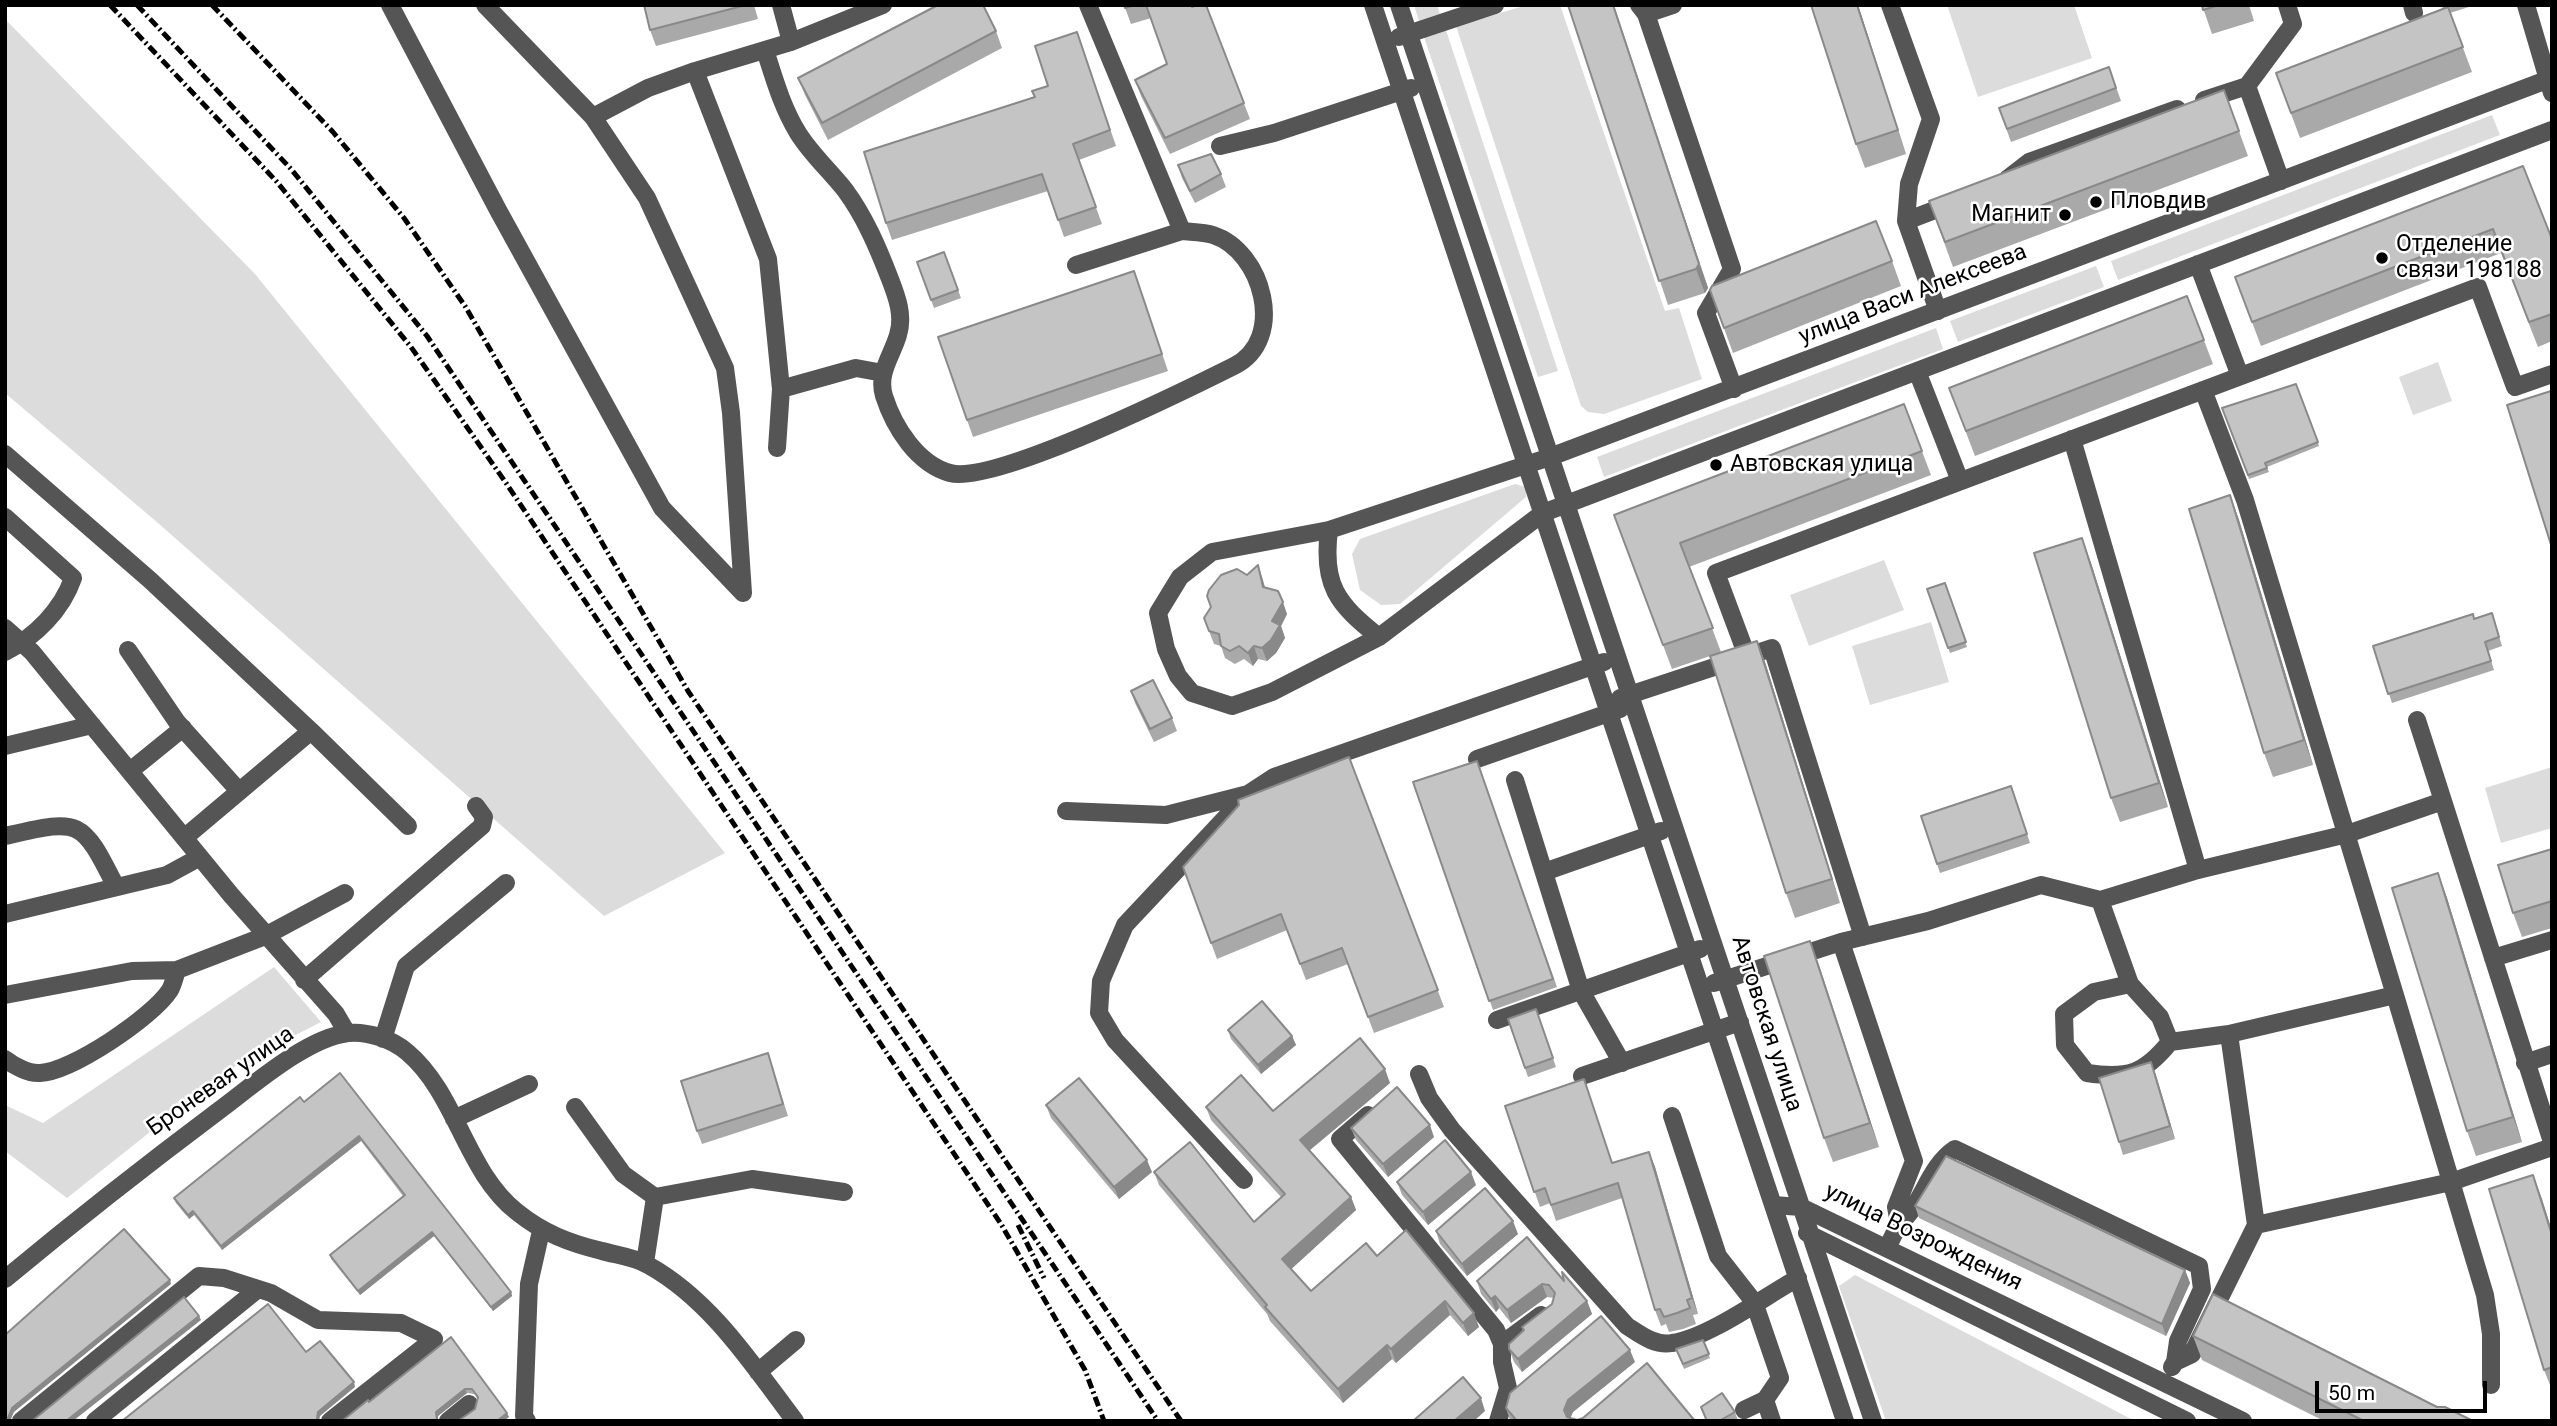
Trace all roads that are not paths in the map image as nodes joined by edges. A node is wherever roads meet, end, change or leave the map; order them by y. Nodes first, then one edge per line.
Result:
1 (390, 5) edge
2 (485, 5) edge
3 (781, 5) edge
4 (883, 5) edge
5 (1088, 5) edge
6 (1373, 5) edge
7 (1399, 5) edge
8 (1495, 5) edge
9 (1674, 5) edge
10 (1890, 5) edge
11 (2287, 5) edge
12 (2526, 5) edge
13 (1643, 10) edge
14 (1408, 34) junction
15 (790, 42) junction
16 (1385, 42) junction
17 (765, 50) junction
18 (695, 71) junction
19 (1426, 84) junction
20 (2550, 84) edge
21 (2247, 86) junction
22 (1402, 91) junction
23 (593, 117) junction
24 (2552, 130) edge
25 (1220, 145) dead end
26 (2281, 181) junction
27 (1989, 189) edge
28 (1965, 198) edge
29 (1906, 221) junction
30 (1182, 231) junction
31 (2198, 264) junction
32 (1076, 265) dead end
33 (1938, 311) junction
34 (1917, 371) junction
35 (883, 373) junction
36 (2552, 374) edge
37 (2240, 376) junction
38 (781, 389) junction
39 (1734, 389) junction
40 (2203, 390) junction
41 (2072, 439) junction
42 (777, 448) dead end
43 (5, 454) edge
44 (1550, 457) junction
45 (1527, 465) junction
46 (1960, 481) junction
47 (1566, 505) junction
48 (1543, 513) junction
49 (5, 517) edge
50 (1329, 530) junction
51 (5, 628) edge
52 (1379, 637) junction
53 (22, 643) junction
54 (128, 650) dead end
55 (5, 652) edge
56 (1746, 656) junction
57 (1618, 658) junction
58 (1594, 666) junction
59 (1632, 700) junction
60 (1608, 708) junction
61 (2417, 720) dead end
62 (92, 725) junction
63 (183, 728) junction
64 (311, 731) junction
65 (5, 747) edge
66 (1477, 759) edge
67 (130, 771) junction
68 (1514, 780) dead end
69 (239, 791) junction
70 (1248, 794) junction
71 (2443, 801) junction
72 (476, 806) dead end
73 (1066, 811) dead end
74 (408, 826) dead end
75 (1674, 827) junction
76 (2347, 834) junction
77 (1650, 835) junction
78 (5, 836) edge
79 (184, 838) junction
80 (200, 857) junction
81 (2197, 870) junction
82 (1544, 872) junction
83 (506, 883) dead end
84 (116, 887) junction
85 (345, 893) dead end
86 (2100, 900) junction
87 (5, 914) edge
88 (265, 936) junction
89 (1863, 937) junction
90 (2552, 940) edge
91 (1841, 942) junction
92 (1714, 945) junction
93 (1689, 953) junction
94 (2493, 958) junction
95 (177, 970) junction
96 (304, 980) junction
97 (1726, 980) junction
98 (2130, 984) junction
99 (1701, 987) junction
100 (1581, 991) junction
101 (5, 995) edge
102 (2395, 995) junction
103 (1497, 1020) dead end
104 (1740, 1023) junction
105 (1715, 1031) junction
106 (347, 1034) junction
107 (2229, 1034) junction
108 (383, 1039) junction
109 (2170, 1042) junction
110 (2552, 1055) edge
111 (5, 1059) edge
112 (1622, 1063) junction
113 (2525, 1063) junction
114 (1419, 1074) dead end
115 (1582, 1076) edge
116 (529, 1084) dead end
117 (1381, 1103) edge
118 (576, 1107) dead end
119 (1672, 1116) dead end
120 (454, 1119) junction
121 (2552, 1142) edge
122 (2552, 1147) edge
123 (1244, 1180) dead end
124 (2451, 1182) junction
125 (844, 1192) dead end
126 (655, 1197) junction
127 (1773, 1205) junction
128 (1801, 1207) junction
129 (1899, 1224) junction
130 (2256, 1225) junction
131 (541, 1231) junction
132 (1811, 1237) junction
133 (1887, 1248) junction
134 (645, 1263) junction
135 (1798, 1278) junction
136 (5, 1279) edge
137 (258, 1289) junction
138 (1754, 1302) junction
139 (1549, 1308) edge
140 (796, 1340) dead end
141 (1502, 1344) junction
142 (2175, 1362) junction
143 (758, 1372) junction
144 (1528, 1382) edge
145 (2165, 1382) junction
146 (2491, 1385) dead end
147 (1508, 1388) junction
148 (1765, 1400) junction
149 (469, 1404) dead end
150 (2154, 1405) junction
151 (1744, 1410) dead end
152 (21, 1421) edge
153 (95, 1421) edge
154 (330, 1421) edge
155 (448, 1421) edge
156 (527, 1421) edge
157 (796, 1421) edge
158 (1498, 1421) edge
159 (1772, 1421) edge
160 (1845, 1421) edge
161 (1873, 1421) edge
162 (2187, 1421) edge
163 (2243, 1421) edge

1 - 23 street
2 - 23 street
3 - 15 street
4 - 15 street
5 - 30 street
6 - 16 street
7 - 14 street, Автовская улица
8 - 14 street
9 - 13 street
10 - 29 street
11 - 21 street
12 - 20 street
13 - 39 street
14 - 16 street
14 - 19 street, Автовская улица
15 - 17 street
16 - 22 street
17 - 18 street
17 - 35 street
18 - 23 street
18 - 38 street
19 - 22 street
19 - 44 street, Автовская улица
20 - 26 street, улица Васи Алексеева
21 - 26 street
21 - 27 street
22 - 25 street
22 - 45 street
24 - 31 street
26 - 33 street, улица Васи Алексеева
28 - 29 street
29 - 33 street
30 - 32 street
30 - 35 street
31 - 34 street
31 - 37 street
33 - 39 street, улица Васи Алексеева
34 - 46 street
34 - 47 street
35 - 38 street
36 - 37 street
37 - 40 street
38 - 42 street
39 - 44 street, улица Васи Алексеева
40 - 41 street
40 - 76 street
41 - 46 street
41 - 81 street
43 - 64 street
44 - 45 street, улица Васи Алексеева
44 - 47 street, Автовская улица
45 - 48 street
45 - 50 street, улица Васи Алексеева
46 - 56 street
47 - 48 street
47 - 57 street, Автовская улица
48 - 52 street, улица Васи Алексеева
48 - 58 street
49 - 53 street
50 - 52 street
50 - 52 street, улица Васи Алексеева
51 - 53 street
53 - 55 street
53 - 62 street
54 - 63 street
56 - 59 street
56 - 89 street
57 - 58 street
57 - 59 street, Автовская улица
58 - 60 street
58 - 70 street
59 - 60 street
59 - 75 street, Автовская улица
60 - 66 street
60 - 77 street
61 - 71 street
62 - 65 street
62 - 67 street
63 - 67 street
63 - 69 street
64 - 69 street
64 - 74 street
67 - 79 street
68 - 82 street
69 - 79 street
70 - 73 street
70 - 123 street
71 - 76 street
71 - 94 street
72 - 96 street
75 - 77 street
75 - 92 street, Автовская улица
76 - 81 street
76 - 102 street
77 - 82 street
77 - 93 street
78 - 84 street
79 - 80 street
80 - 84 street
80 - 88 street
81 - 86 street
82 - 100 street
83 - 108 street
84 - 87 street
85 - 88 street
86 - 89 street
86 - 98 street
88 - 95 street
88 - 96 street
89 - 91 street
90 - 94 street
91 - 97 street
91 - 129 street
92 - 93 street
92 - 97 street, Автовская улица
93 - 99 street
93 - 100 street
94 - 113 street
95 - 101 street
95 - 111 street
96 - 106 street
97 - 99 street
97 - 104 street, Автовская улица
98 - 109 street
98 - 109 street
99 - 105 street
100 - 103 street
100 - 112 street
102 - 107 street
102 - 124 street
104 - 105 street
104 - 128 street, Автовская улица
105 - 112 street
105 - 127 street
106 - 108 street, Броневая улица
106 - 136 street, Броневая улица
107 - 109 street
107 - 130 street
108 - 120 street, Броневая улица
110 - 113 street
112 - 115 street
113 - 121 street
114 - 138 street
116 - 120 street
117 - 141 street
118 - 126 street
119 - 138 street
120 - 131 street, Броневая улица
122 - 124 street
124 - 130 street
124 - 146 street
125 - 126 street
126 - 134 street
127 - 128 street, улица Возрождения
127 - 132 street, улица Возрождения
127 - 135 street
128 - 132 street, Автовская улица
128 - 133 street, улица Возрождения
129 - 133 street
129 - 142 street
130 - 142 street
131 - 134 street, Броневая улица
131 - 156 street
132 - 150 street, улица Возрождения
132 - 161 street, Автовская улица
133 - 145 street, улица Возрождения
134 - 143 street, Броневая улица
135 - 138 street
135 - 160 street
137 - 152 street
137 - 153 street
137 - 154 street
138 - 148 street
139 - 141 street
140 - 143 street
141 - 147 street
142 - 145 street
143 - 157 street, Броневая улица
144 - 147 street
145 - 150 street
145 - 163 street, улица Возрождения
147 - 158 street
148 - 151 street
148 - 159 street
149 - 155 street
150 - 162 street, улица Возрождения

